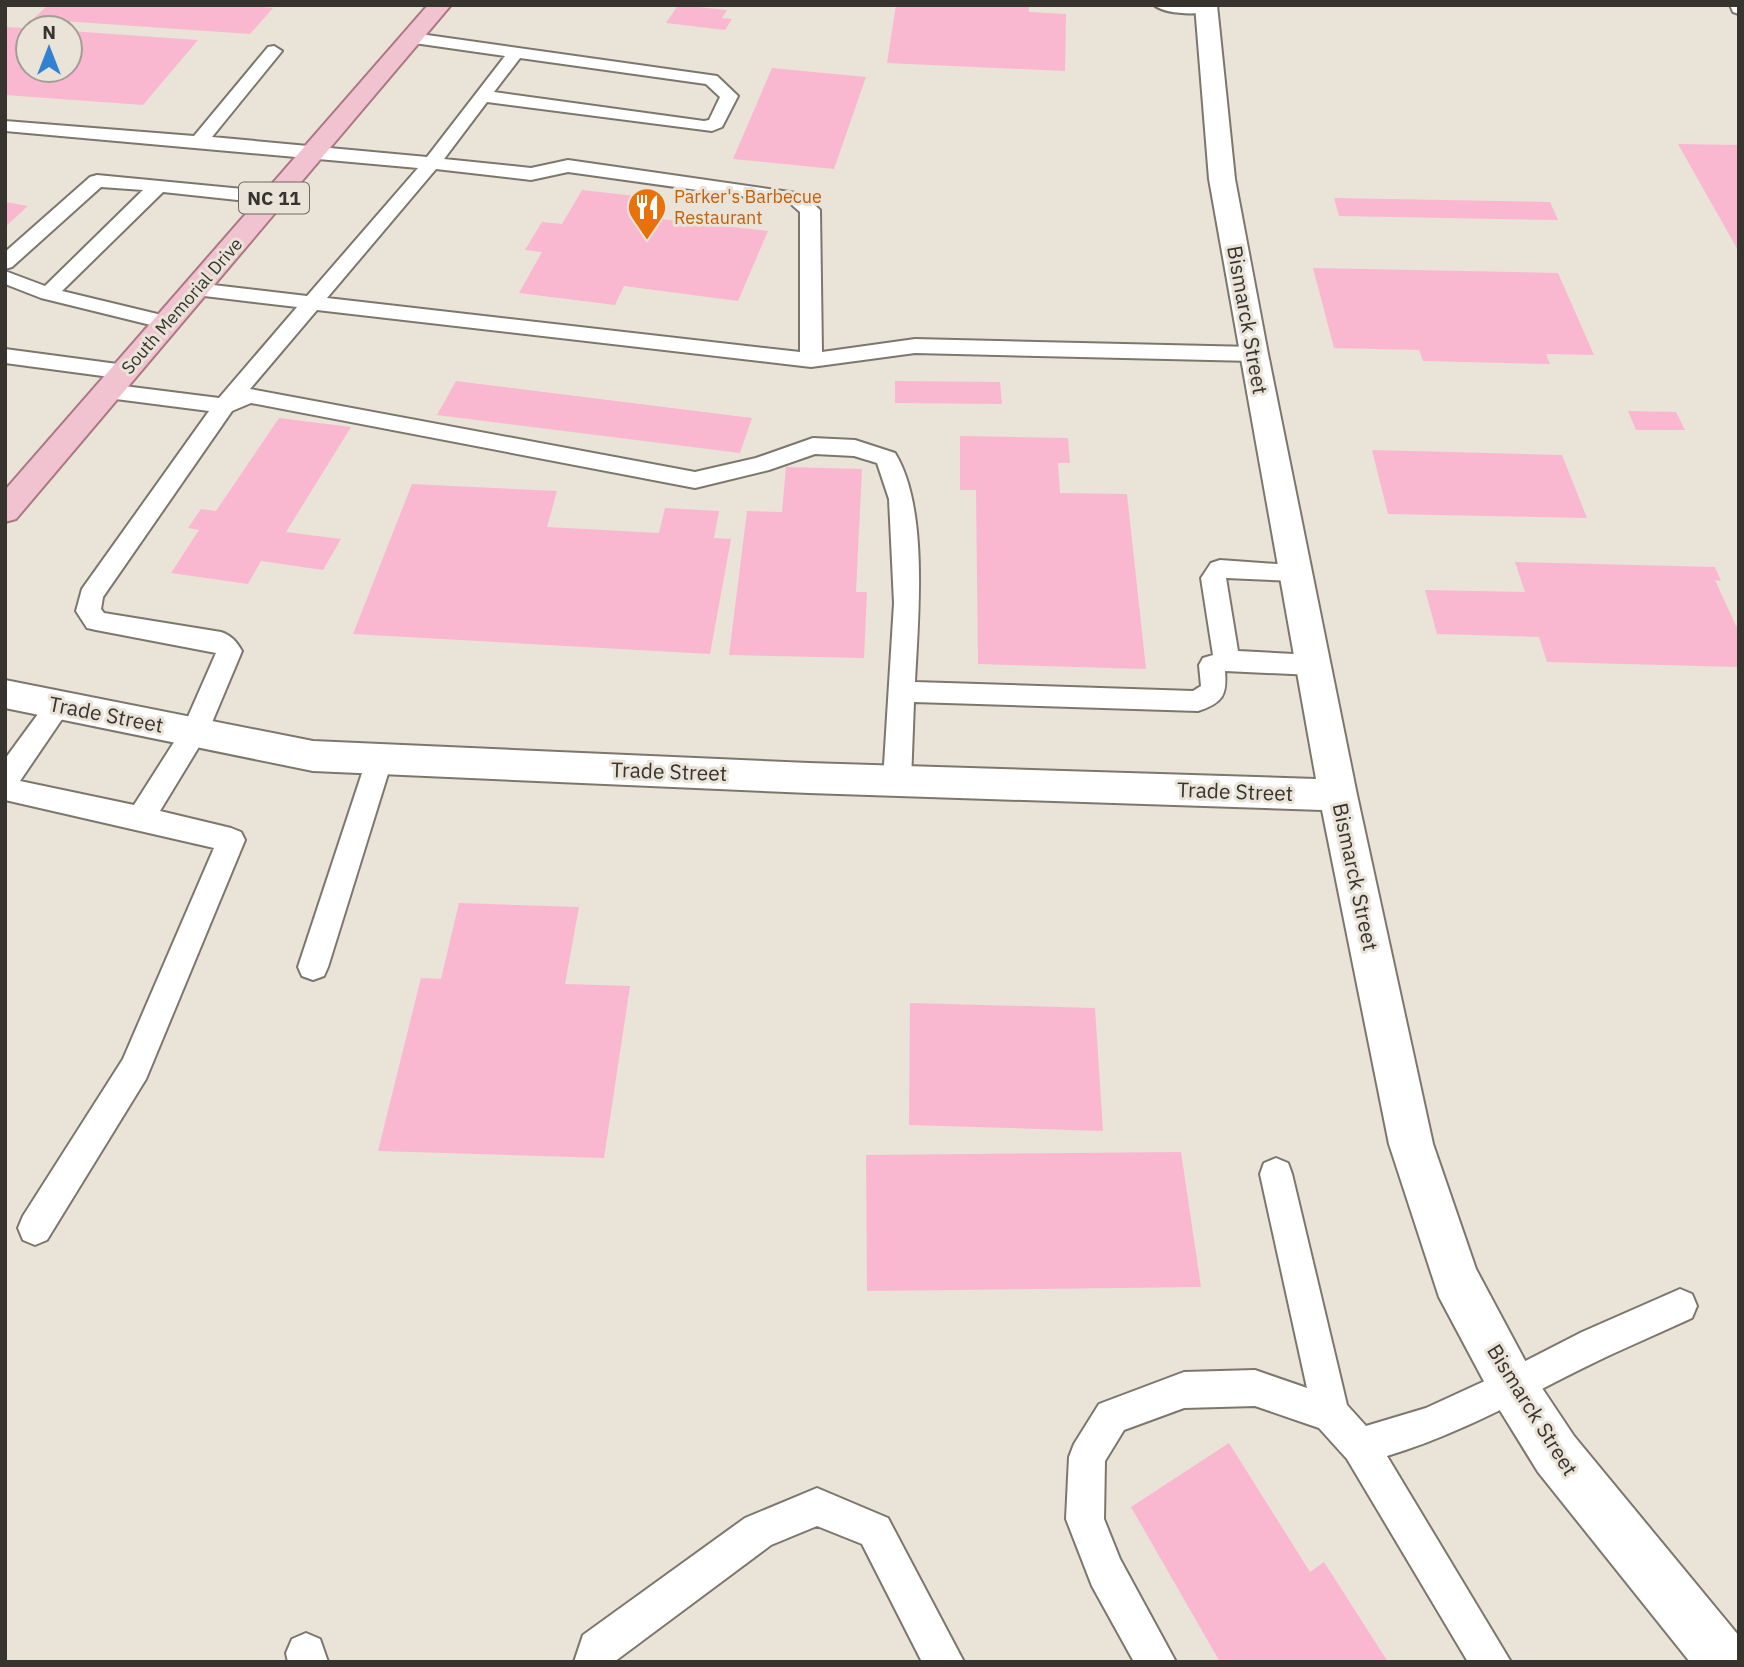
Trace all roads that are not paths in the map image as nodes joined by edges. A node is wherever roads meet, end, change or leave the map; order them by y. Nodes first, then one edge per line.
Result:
1 (440, 5) edge
2 (1163, 5) edge
3 (1206, 6) edge
4 (413, 38) junction
5 (274, 51) dead end
6 (516, 52) junction
7 (483, 96) junction
8 (5, 126) edge
9 (198, 142) junction
10 (314, 151) junction
11 (431, 164) junction
12 (158, 187) junction
13 (275, 198) junction
14 (5, 263) edge
15 (5, 277) edge
16 (196, 289) junction
17 (48, 294) junction
18 (312, 303) junction
19 (167, 323) junction
20 (1253, 354) junction
21 (5, 356) edge
22 (811, 360) junction
23 (117, 381) junction
24 (224, 406) junction
25 (5, 511) edge
26 (1295, 572) junction
27 (1227, 660) junction
28 (1313, 665) junction
29 (902, 692) junction
30 (5, 694) edge
31 (58, 706) junction
32 (195, 732) junction
33 (379, 761) junction
34 (5, 781) edge
35 (897, 781) junction
36 (5, 789) edge
37 (1338, 795) junction
38 (141, 818) junction
39 (313, 967) dead end
40 (1276, 1174) dead end
41 (35, 1228) dead end
42 (1680, 1306) dead end
43 (1513, 1387) junction
44 (1331, 1414) junction
45 (1360, 1446) junction
46 (594, 1662) edge
47 (944, 1662) edge
48 (1156, 1662) edge
49 (1491, 1662) edge
50 (1725, 1662) edge

1 - 4 main road, South Memorial Drive / NC 11
2 - 3 lane
3 - 20 street, Bismarck Street
4 - 6 lane
4 - 10 main road, South Memorial Drive / NC 11
5 - 9 lane
6 - 7 lane
6 - 7 lane
7 - 11 lane
8 - 9 lane
9 - 10 lane
10 - 11 lane
10 - 13 main road, South Memorial Drive / NC 11
11 - 18 lane
11 - 22 lane
12 - 13 lane
12 - 14 lane
12 - 17 lane
13 - 16 main road, South Memorial Drive / NC 11
15 - 17 lane
16 - 18 lane
16 - 19 main road, South Memorial Drive / NC 11
17 - 19 lane
18 - 22 lane
18 - 24 lane
19 - 23 main road, South Memorial Drive / NC 11
20 - 22 lane
20 - 26 street, Bismarck Street
21 - 23 lane
23 - 24 lane
23 - 25 main road, South Memorial Drive / NC 11
24 - 29 lane
24 - 32 lane
26 - 27 lane
26 - 28 street, Bismarck Street
27 - 28 lane
27 - 29 lane
28 - 37 street, Bismarck Street
29 - 35 lane
30 - 31 street, Trade Street
31 - 32 street, Trade Street
31 - 34 lane
32 - 33 street, Trade Street
32 - 38 lane
33 - 35 street, Trade Street
33 - 39 lane
35 - 37 street, Trade Street
36 - 38 lane
37 - 43 street, Bismarck Street
38 - 41 lane
40 - 44 lane
42 - 43 lane
43 - 45 lane
43 - 50 street, Bismarck Street
44 - 45 lane
44 - 48 lane
45 - 49 lane
46 - 47 lane

